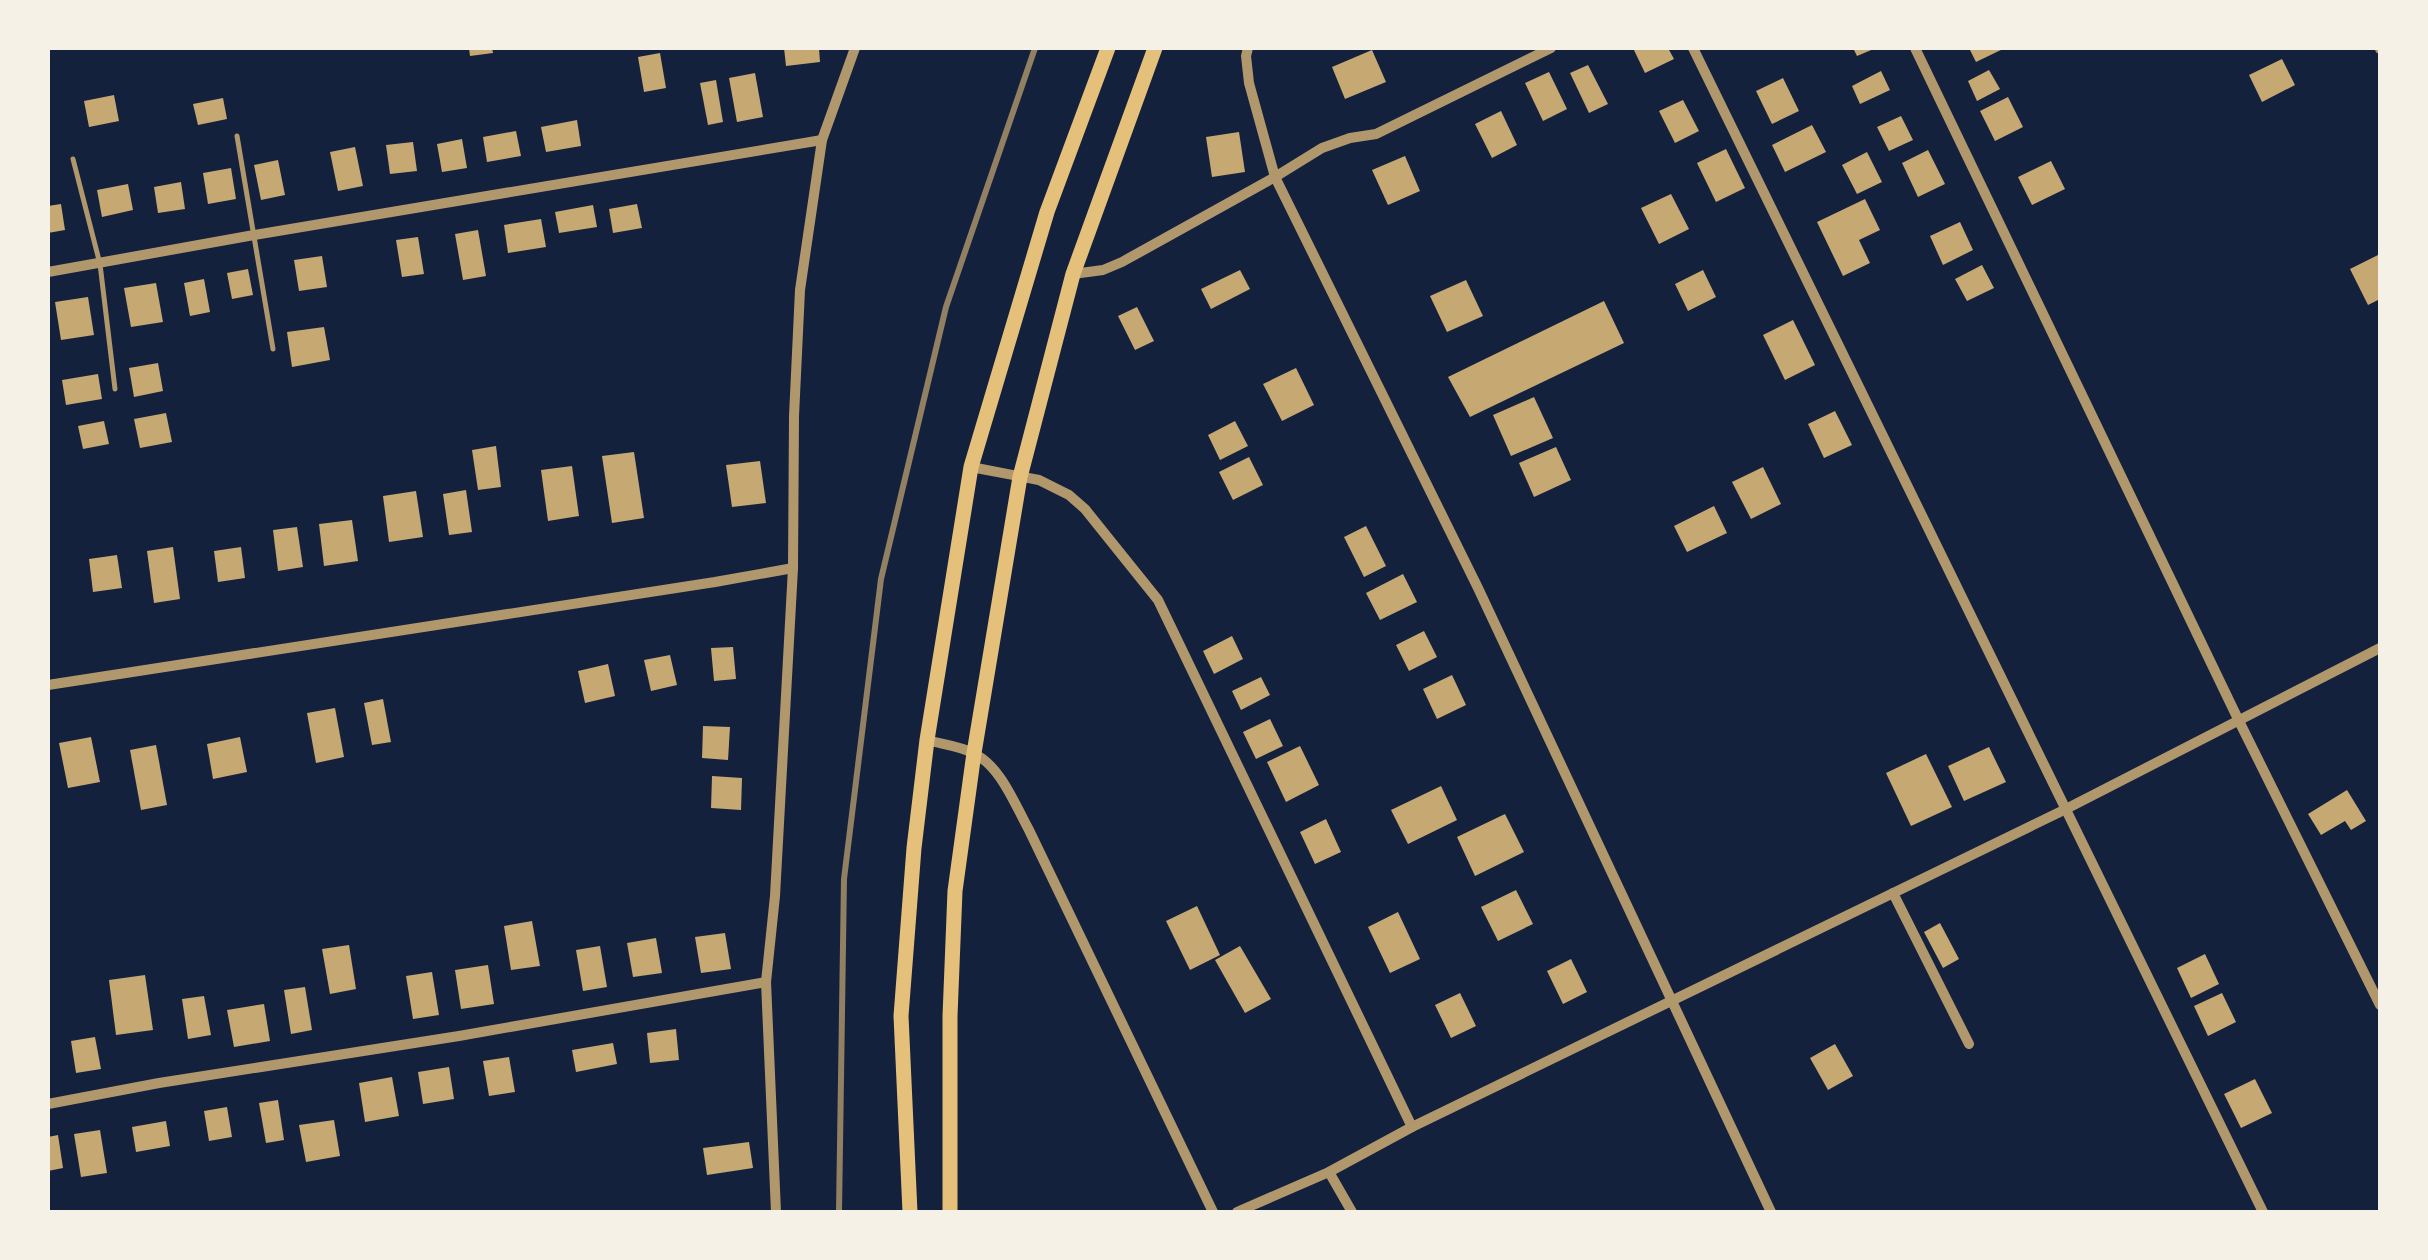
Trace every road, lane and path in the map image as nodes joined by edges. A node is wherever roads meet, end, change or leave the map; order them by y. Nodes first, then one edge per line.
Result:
1 (854, 48) edge
2 (1108, 48) edge
3 (1155, 48) edge
4 (1248, 48) edge
5 (1551, 48) edge
6 (1692, 48) edge
7 (1915, 48) edge
8 (238, 136) dead end
9 (822, 140) junction
10 (73, 159) dead end
11 (1275, 177) junction
12 (254, 235) junction
13 (100, 264) junction
14 (48, 272) edge
15 (1073, 274) junction
16 (273, 349) dead end
17 (115, 389) dead end
18 (971, 467) junction
19 (1020, 476) junction
20 (793, 568) junction
21 (2380, 648) edge
22 (48, 684) edge
23 (2238, 720) junction
24 (927, 740) junction
25 (974, 753) junction
26 (2064, 810) junction
27 (1893, 894) junction
28 (766, 982) junction
29 (1671, 1001) junction
30 (2380, 1005) edge
31 (1969, 1044) dead end
32 (48, 1104) edge
33 (1412, 1127) junction
34 (1329, 1172) junction
35 (776, 1212) edge
36 (910, 1212) edge
37 (950, 1212) edge
38 (1213, 1212) edge
39 (1238, 1212) edge
40 (1352, 1212) edge
41 (1771, 1212) edge
42 (2263, 1212) edge

1 - 9 street
2 - 18 main road
3 - 15 main road
4 - 11 street
5 - 11 street
6 - 26 street
7 - 23 street
8 - 12 lane
9 - 12 street
9 - 20 street
10 - 13 lane
11 - 15 street
11 - 29 street
12 - 13 street
12 - 16 lane
13 - 14 street
13 - 17 lane
15 - 19 main road
18 - 19 street
18 - 24 main road
19 - 25 main road
19 - 33 street
20 - 22 street
20 - 28 street
21 - 23 street
23 - 26 street
23 - 30 street
24 - 25 street
24 - 36 main road
25 - 37 main road
25 - 38 street
26 - 27 street
26 - 42 street
27 - 29 street
27 - 31 street
28 - 32 street
28 - 35 street
29 - 33 street
29 - 41 street
33 - 34 street
34 - 39 street
34 - 40 street

